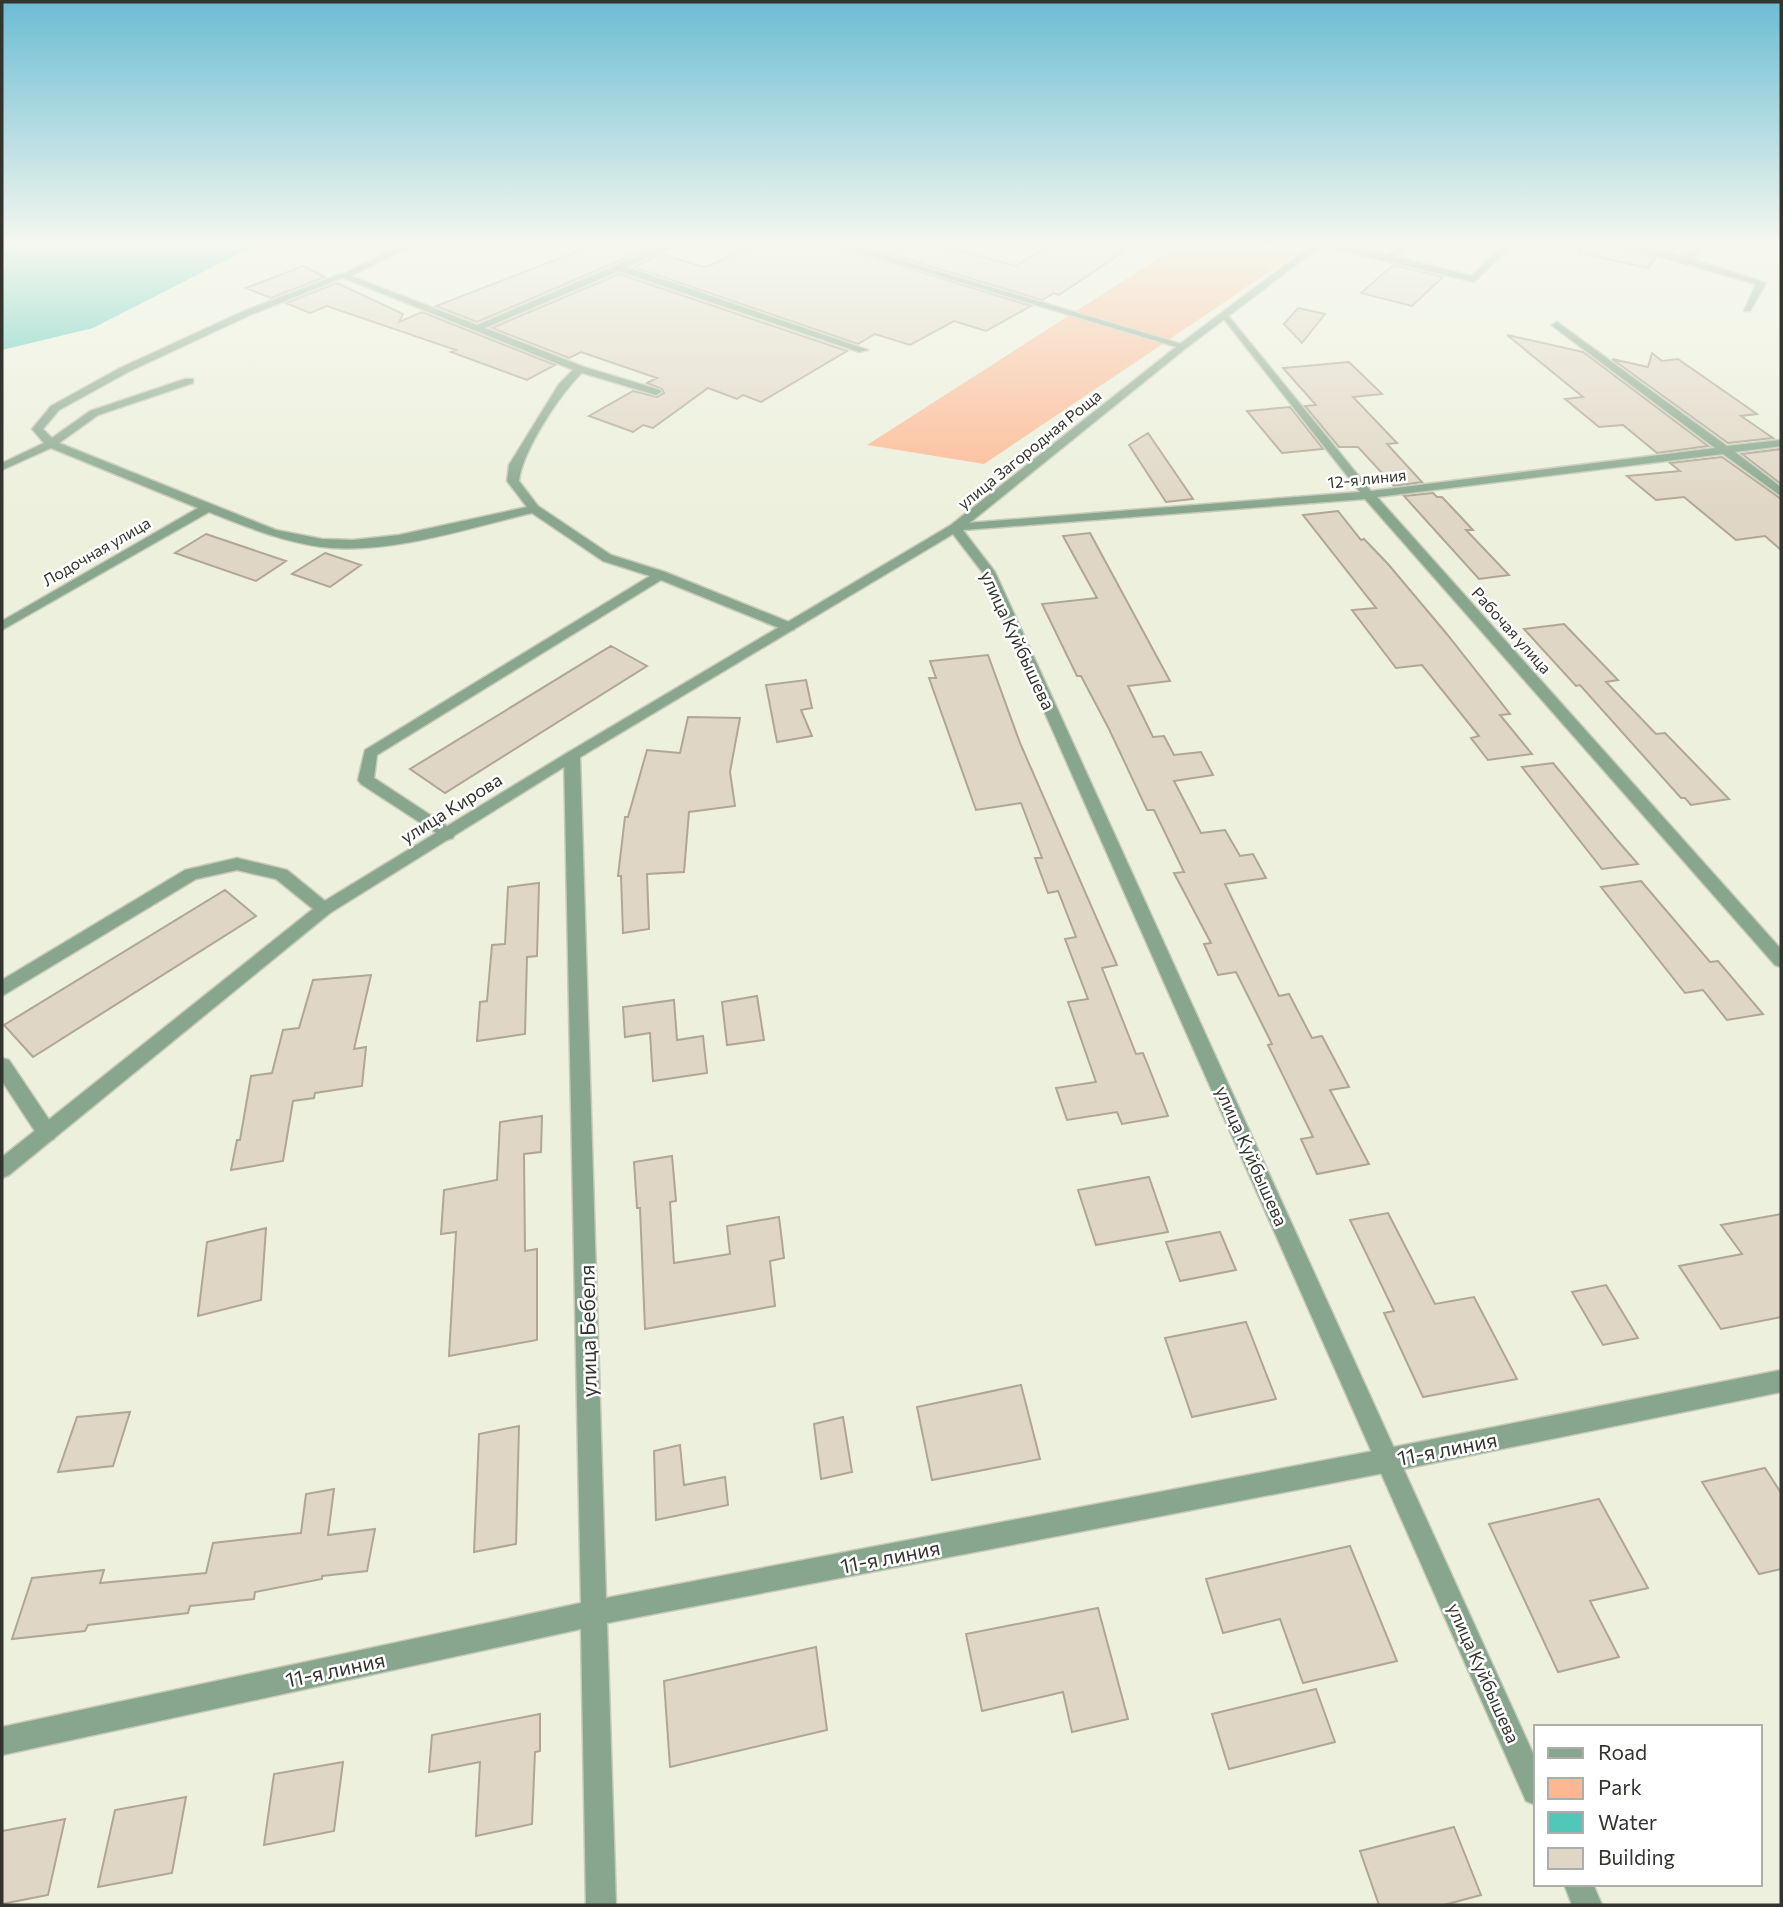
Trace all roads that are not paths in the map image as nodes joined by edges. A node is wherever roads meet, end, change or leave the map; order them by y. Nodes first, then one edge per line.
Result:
1 (210, 331) edge
2 (481, 331) edge
3 (807, 331) edge
4 (1132, 331) edge
5 (1205, 331) edge
6 (1238, 331) edge
7 (1565, 331) edge
8 (1183, 346) junction
9 (863, 350) dead end
10 (580, 369) junction
11 (190, 381) dead end
12 (656, 392) dead end
13 (1781, 443) edge
14 (51, 444) junction
15 (1726, 449) junction
16 (2, 467) edge
17 (1781, 492) edge
18 (1368, 495) junction
19 (208, 507) junction
20 (534, 509) junction
21 (955, 528) junction
22 (660, 575) junction
23 (2, 626) edge
24 (789, 627) junction
25 (572, 756) junction
26 (447, 834) junction
27 (324, 909) junction
28 (1781, 960) edge
29 (2, 989) edge
30 (2, 1066) edge
31 (47, 1133) junction
32 (2, 1169) edge
33 (1781, 1381) edge
34 (1388, 1460) junction
35 (594, 1613) junction
36 (2, 1741) edge
37 (1534, 1787) edge
38 (1579, 1886) edge
39 (601, 1905) edge
40 (1587, 1905) edge

1 - 14 street
2 - 10 street
3 - 9 street
4 - 8 street
5 - 8 street, улица Загородная Роща
6 - 18 street, Рабочая улица
7 - 15 street
8 - 21 street, улица Загородная Роща
10 - 12 street
10 - 20 street
11 - 14 street
13 - 15 street, 12-я линия
14 - 16 street
14 - 19 street
15 - 17 street
15 - 18 street, 12-я линия
18 - 21 street, 12-я линия
18 - 28 street, Рабочая улица
19 - 20 street
19 - 23 street, Лодочная улица
20 - 22 street
21 - 24 street, улица Кирова
21 - 34 street, улица Куйбышева
22 - 24 street
22 - 26 street
24 - 25 street, улица Кирова
25 - 26 street, улица Кирова
25 - 35 street, улица Бебеля
26 - 27 street, улица Кирова
27 - 29 street
27 - 31 street, улица Кирова
30 - 31 street
31 - 32 street, улица Кирова
33 - 34 street, 11-я линия
34 - 35 street, 11-я линия
34 - 37 street, улица Куйбышева
35 - 36 street, 11-я линия
35 - 39 street, улица Бебеля
38 - 40 street

